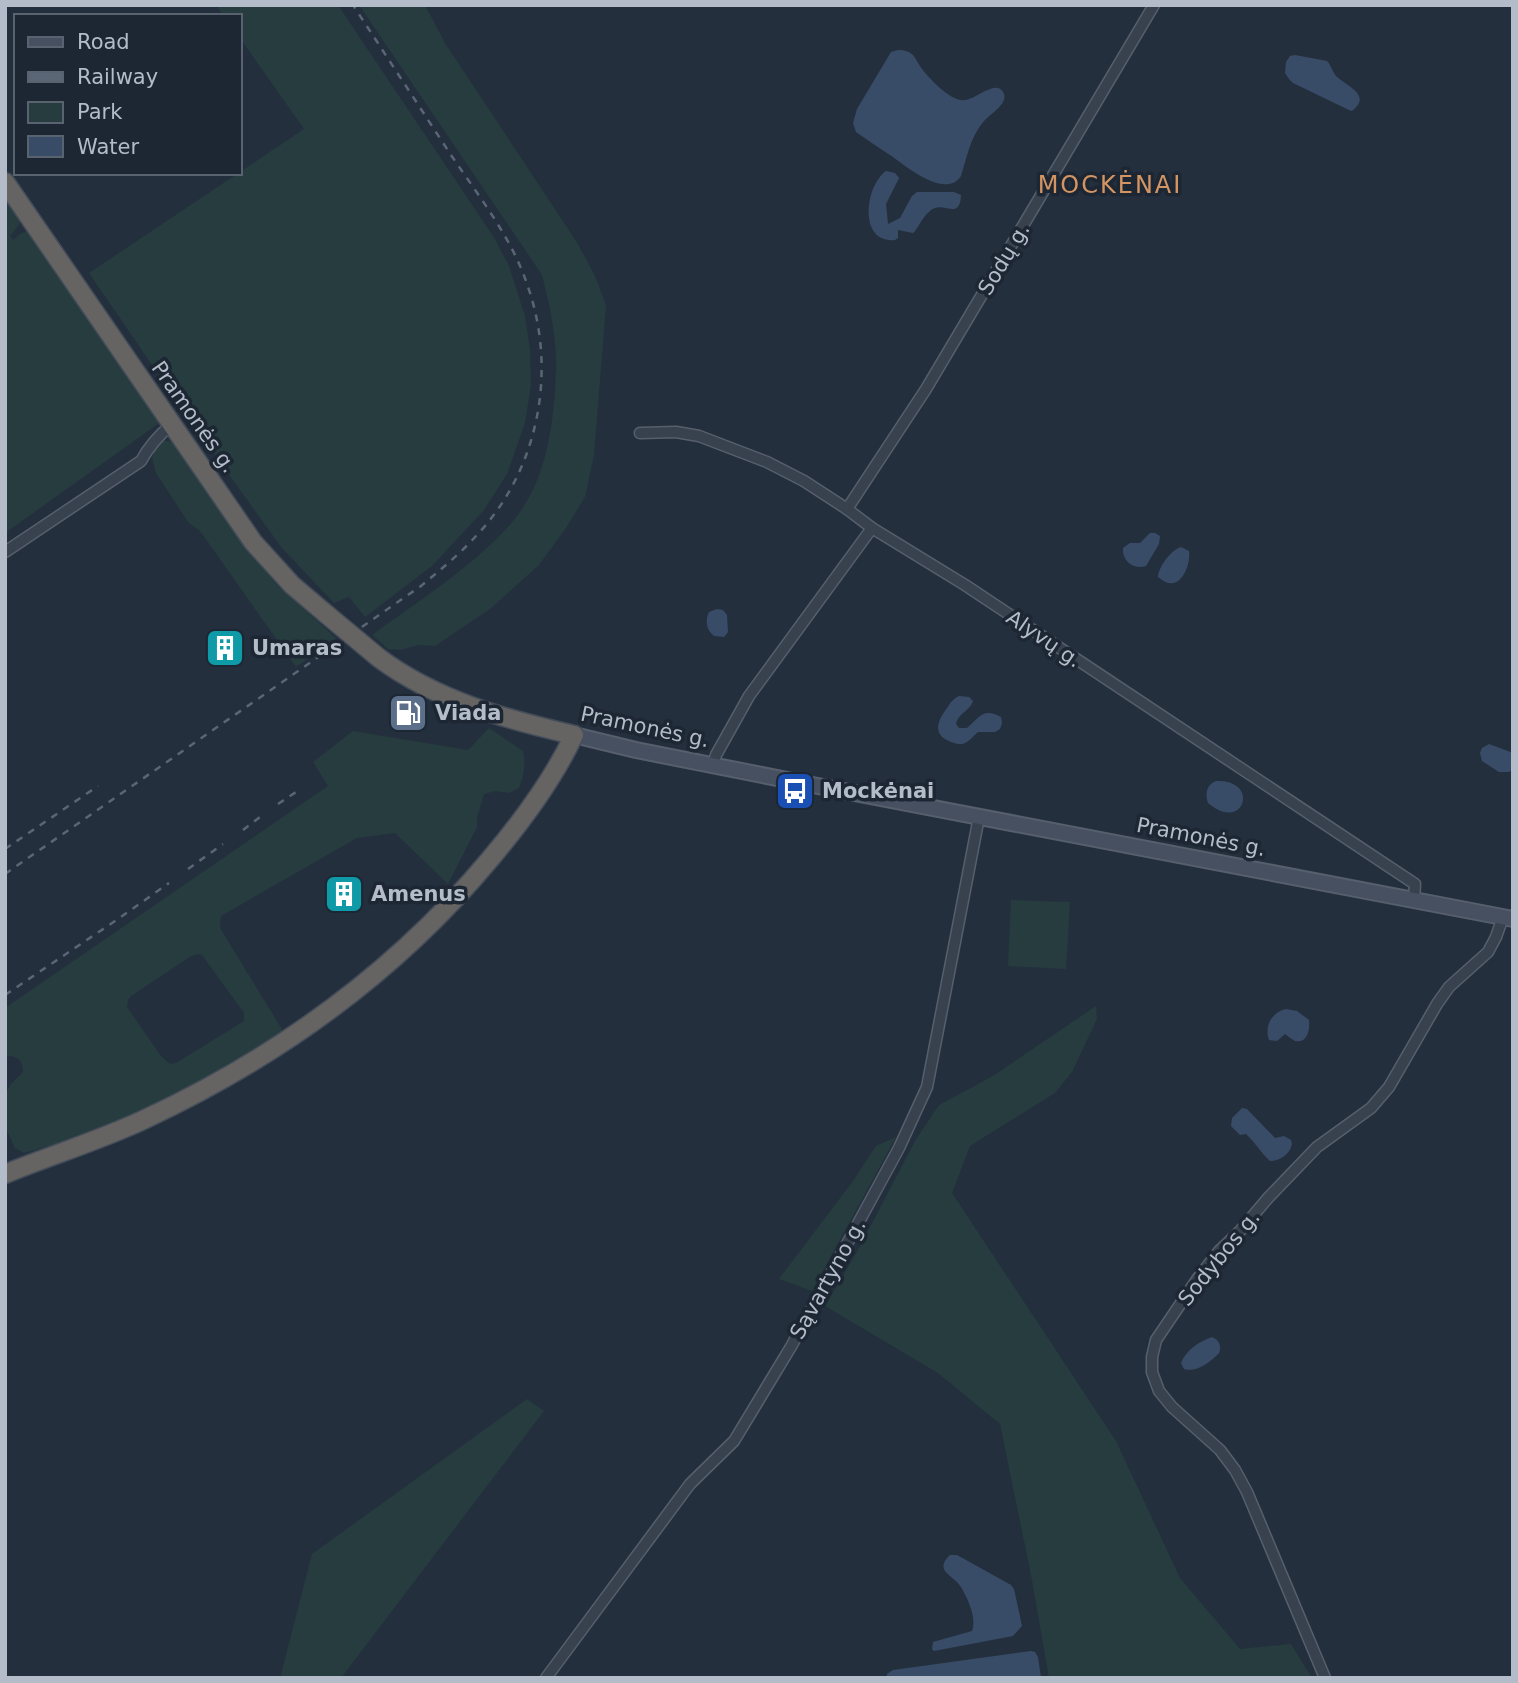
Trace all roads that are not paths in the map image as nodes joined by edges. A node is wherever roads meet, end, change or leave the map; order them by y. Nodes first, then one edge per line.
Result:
1 (1154, 5) edge
2 (5, 182) edge
3 (172, 425) junction
4 (640, 433) dead end
5 (847, 509) junction
6 (872, 528) junction
7 (5, 552) edge
8 (574, 735) junction
9 (713, 765) junction
10 (979, 817) junction
11 (1414, 901) junction
12 (1508, 918) edge
13 (5, 1174) edge
14 (546, 1678) edge
15 (1325, 1678) edge

1 - 5 street, Sodų g.
2 - 3 highway, Pramonės g.
3 - 7 street
3 - 8 highway, Pramonės g., bridge
4 - 5 street, Alyvų g.
5 - 6 street, Alyvų g.
6 - 9 street
6 - 11 street, Alyvų g.
8 - 9 main road, Pramonės g.
8 - 13 highway
9 - 10 main road, Pramonės g.
10 - 11 main road, Pramonės g.
10 - 14 street, Sąvartyno g.
11 - 12 main road, Pramonės g.
12 - 15 street, Sodybos g.

